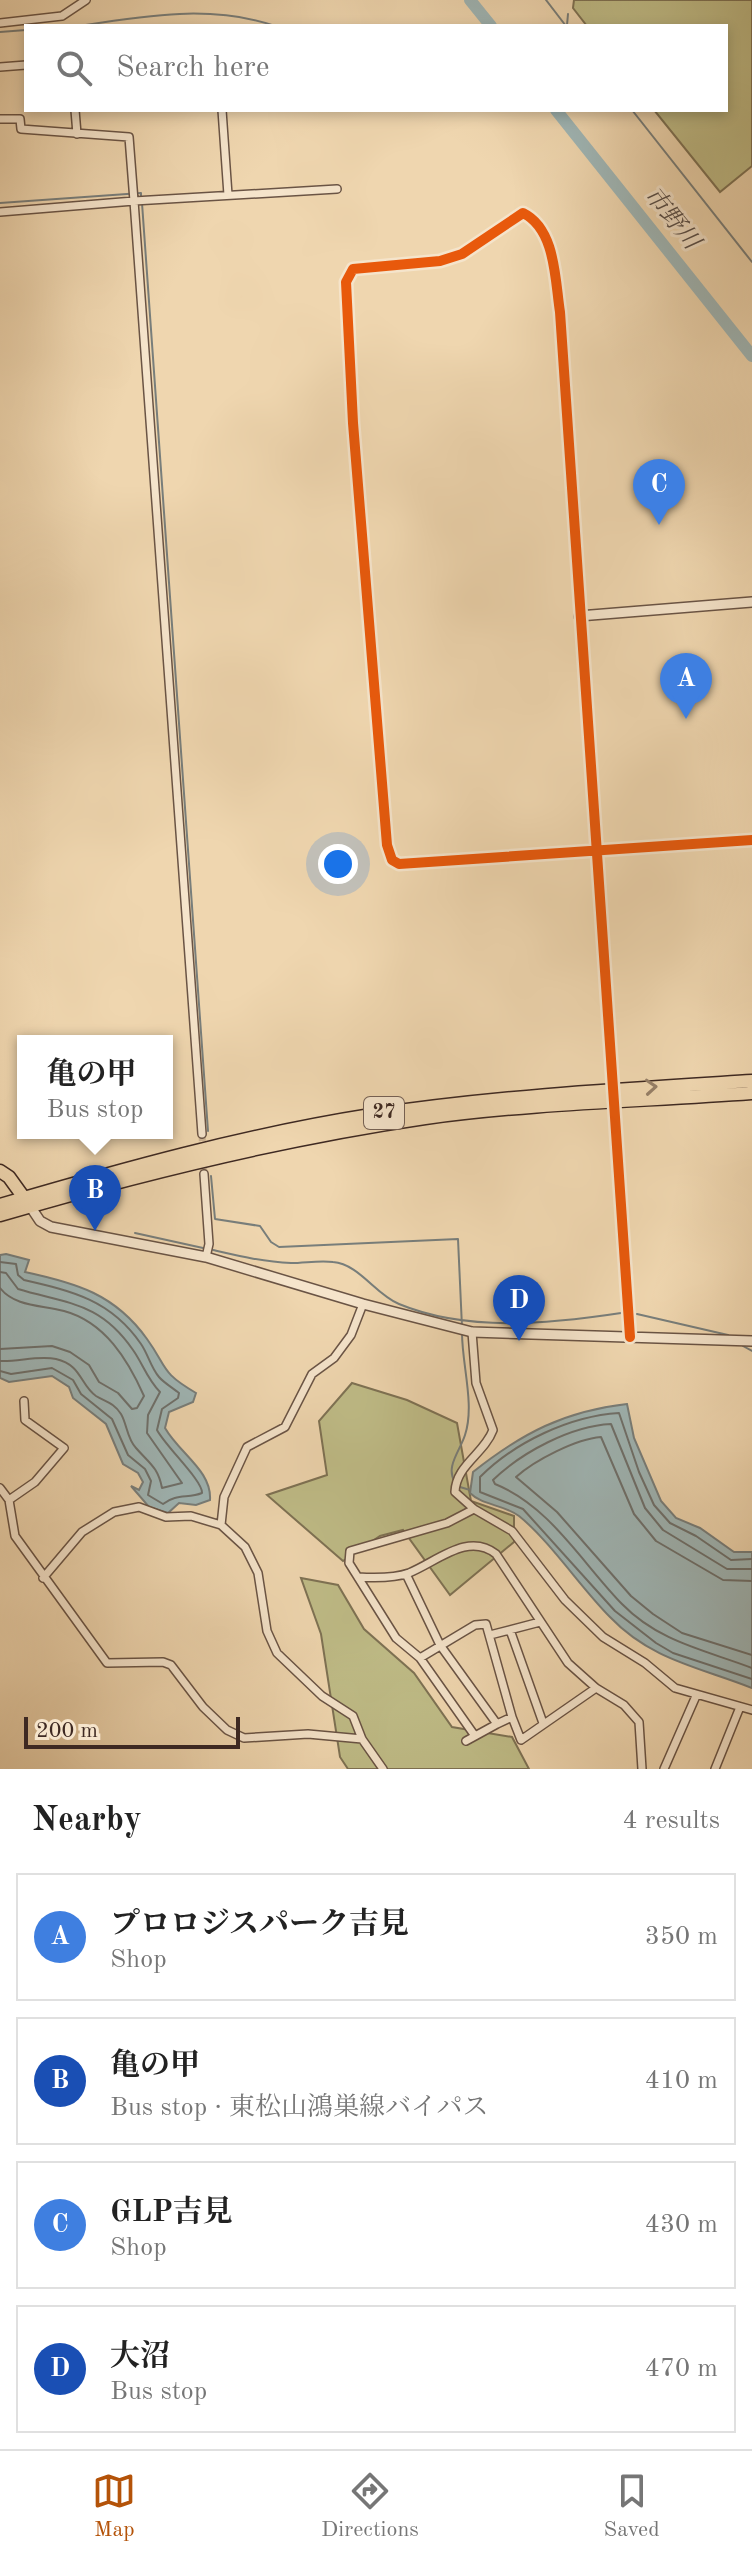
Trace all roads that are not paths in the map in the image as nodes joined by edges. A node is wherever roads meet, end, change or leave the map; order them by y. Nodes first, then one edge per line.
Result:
1 (86, 0) edge
2 (0, 23) edge
3 (24, 65) edge
4 (0, 67) edge
5 (75, 112) edge
6 (222, 112) edge
7 (0, 119) edge
8 (77, 134) junction
9 (337, 189) dead end
10 (228, 195) junction
11 (134, 200) junction
12 (0, 212) edge
13 (752, 602) edge
14 (579, 616) junction
15 (752, 840) edge
16 (595, 851) junction
17 (752, 1081) edge
18 (752, 1093) edge
19 (613, 1096) junction
20 (202, 1134) tunnel mouth
21 (0, 1171) edge
22 (204, 1174) tunnel mouth
23 (27, 1202) junction
24 (0, 1205) edge
25 (0, 1215) edge
26 (206, 1257) junction
27 (363, 1304) junction
28 (472, 1332) junction
29 (630, 1337) junction
30 (752, 1341) edge
31 (24, 1401) dead end
32 (4, 1494) edge
33 (474, 1509) junction
34 (221, 1525) junction
35 (406, 1574) junction
36 (358, 1577) junction
37 (43, 1578) junction
38 (540, 1622) junction
39 (510, 1630) junction
40 (490, 1635) junction
41 (440, 1645) junction
42 (420, 1658) junction
43 (596, 1688) junction
44 (696, 1696) junction
45 (740, 1707) junction
46 (752, 1710) edge
47 (512, 1717) junction
48 (543, 1723) junction
49 (497, 1724) junction
50 (475, 1736) junction
51 (362, 1739) junction
52 (466, 1741) dead end
53 (383, 1769) edge
54 (642, 1769) edge
55 (664, 1769) edge
56 (715, 1769) edge

1 - 2 street
3 - 4 street
5 - 8 street
6 - 10 street
7 - 8 street
8 - 11 street
9 - 10 street
10 - 11 street
11 - 12 street
11 - 20 street
13 - 14 street
14 - 16 street
14 - 16 street
15 - 16 street
16 - 19 street
19 -> 17 main road, 27
18 - 19 main road, 27
19 - 23 main road, 27
19 - 29 street
21 - 23 main road
22 - 26 street
23 - 24 main road, 27
23 - 25 main road, 27
23 - 26 street
26 - 27 street
27 - 28 street
27 - 34 street
28 - 29 street
28 - 33 street
29 - 30 street
31 - 32 street
32 - 37 street
33 - 36 street
33 - 44 street
34 - 37 street
34 - 51 street
35 - 36 street
35 - 38 street
35 - 41 street
36 - 42 street
37 - 51 street
38 - 39 street
38 - 43 street
39 - 40 street
39 - 48 street
40 - 41 street
40 - 47 street
41 - 42 street
41 - 49 street
42 - 50 street
43 - 48 street
43 - 54 street
44 - 45 street
44 - 55 street
45 - 46 street
45 - 56 street
47 - 48 street
47 - 49 street
49 - 50 street
50 - 52 street
51 - 53 street

